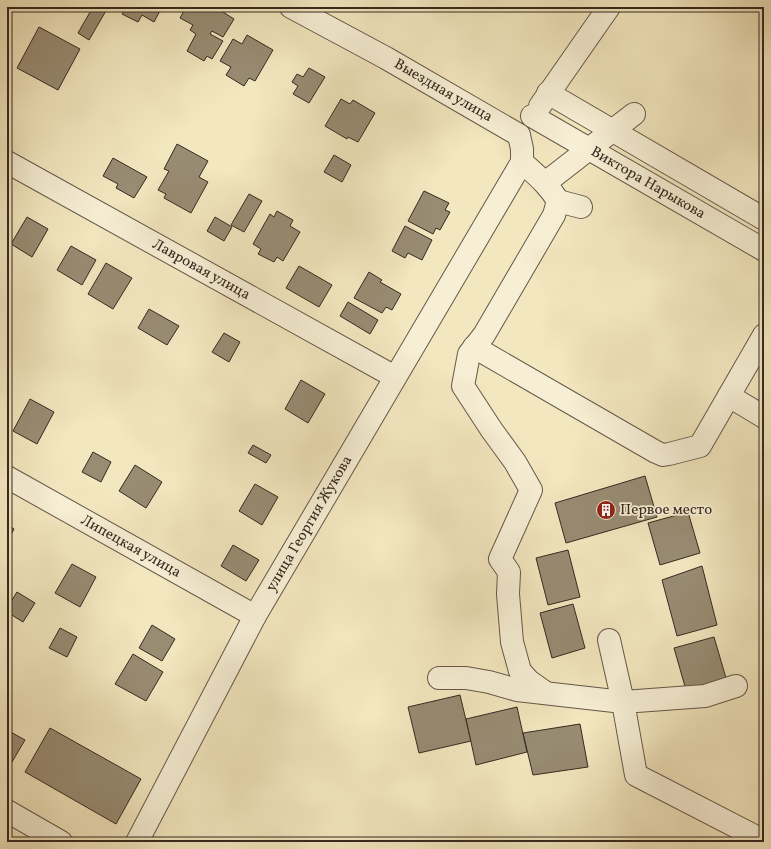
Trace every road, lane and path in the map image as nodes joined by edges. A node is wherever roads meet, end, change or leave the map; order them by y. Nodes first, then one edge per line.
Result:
1 (292, 7) edge
2 (609, 7) edge
3 (548, 93) junction
4 (634, 114) dead end
5 (532, 116) junction
6 (613, 131) junction
7 (519, 134) junction
8 (589, 149) junction
9 (7, 162) edge
10 (522, 162) junction
11 (545, 183) junction
12 (558, 200) junction
13 (581, 207) dead end
14 (764, 219) edge
15 (764, 250) edge
16 (764, 335) edge
17 (474, 347) junction
18 (395, 377) junction
19 (729, 396) junction
20 (763, 412) edge
21 (7, 478) edge
22 (255, 616) junction
23 (609, 640) dead end
24 (439, 678) dead end
25 (736, 686) dead end
26 (546, 693) junction
27 (623, 702) junction
28 (7, 811) edge
29 (764, 841) edge
30 (62, 842) edge
31 (137, 842) edge

1 - 7 street, Выездная улица
2 - 3 street
3 - 5 street
3 - 6 street, Виктора Нарыкова
4 - 6 street
5 - 7 street
5 - 8 street, Виктора Нарыкова
6 - 8 street
6 - 14 street, Виктора Нарыкова
7 - 10 street
8 - 11 street
8 - 15 street, Виктора Нарыкова
9 - 18 street, Лавровая улица
10 - 11 street
10 - 18 street, улица Георгия Жукова
11 - 12 street
12 - 13 street
12 - 17 street
16 - 19 street
17 - 19 street
17 - 26 street
18 - 22 street, улица Георгия Жукова
19 - 20 street
21 - 22 street, Липецкая улица
22 - 31 street, улица Георгия Жукова
23 - 27 street
24 - 26 street
25 - 27 street
26 - 27 street
27 - 29 street
28 - 30 street

